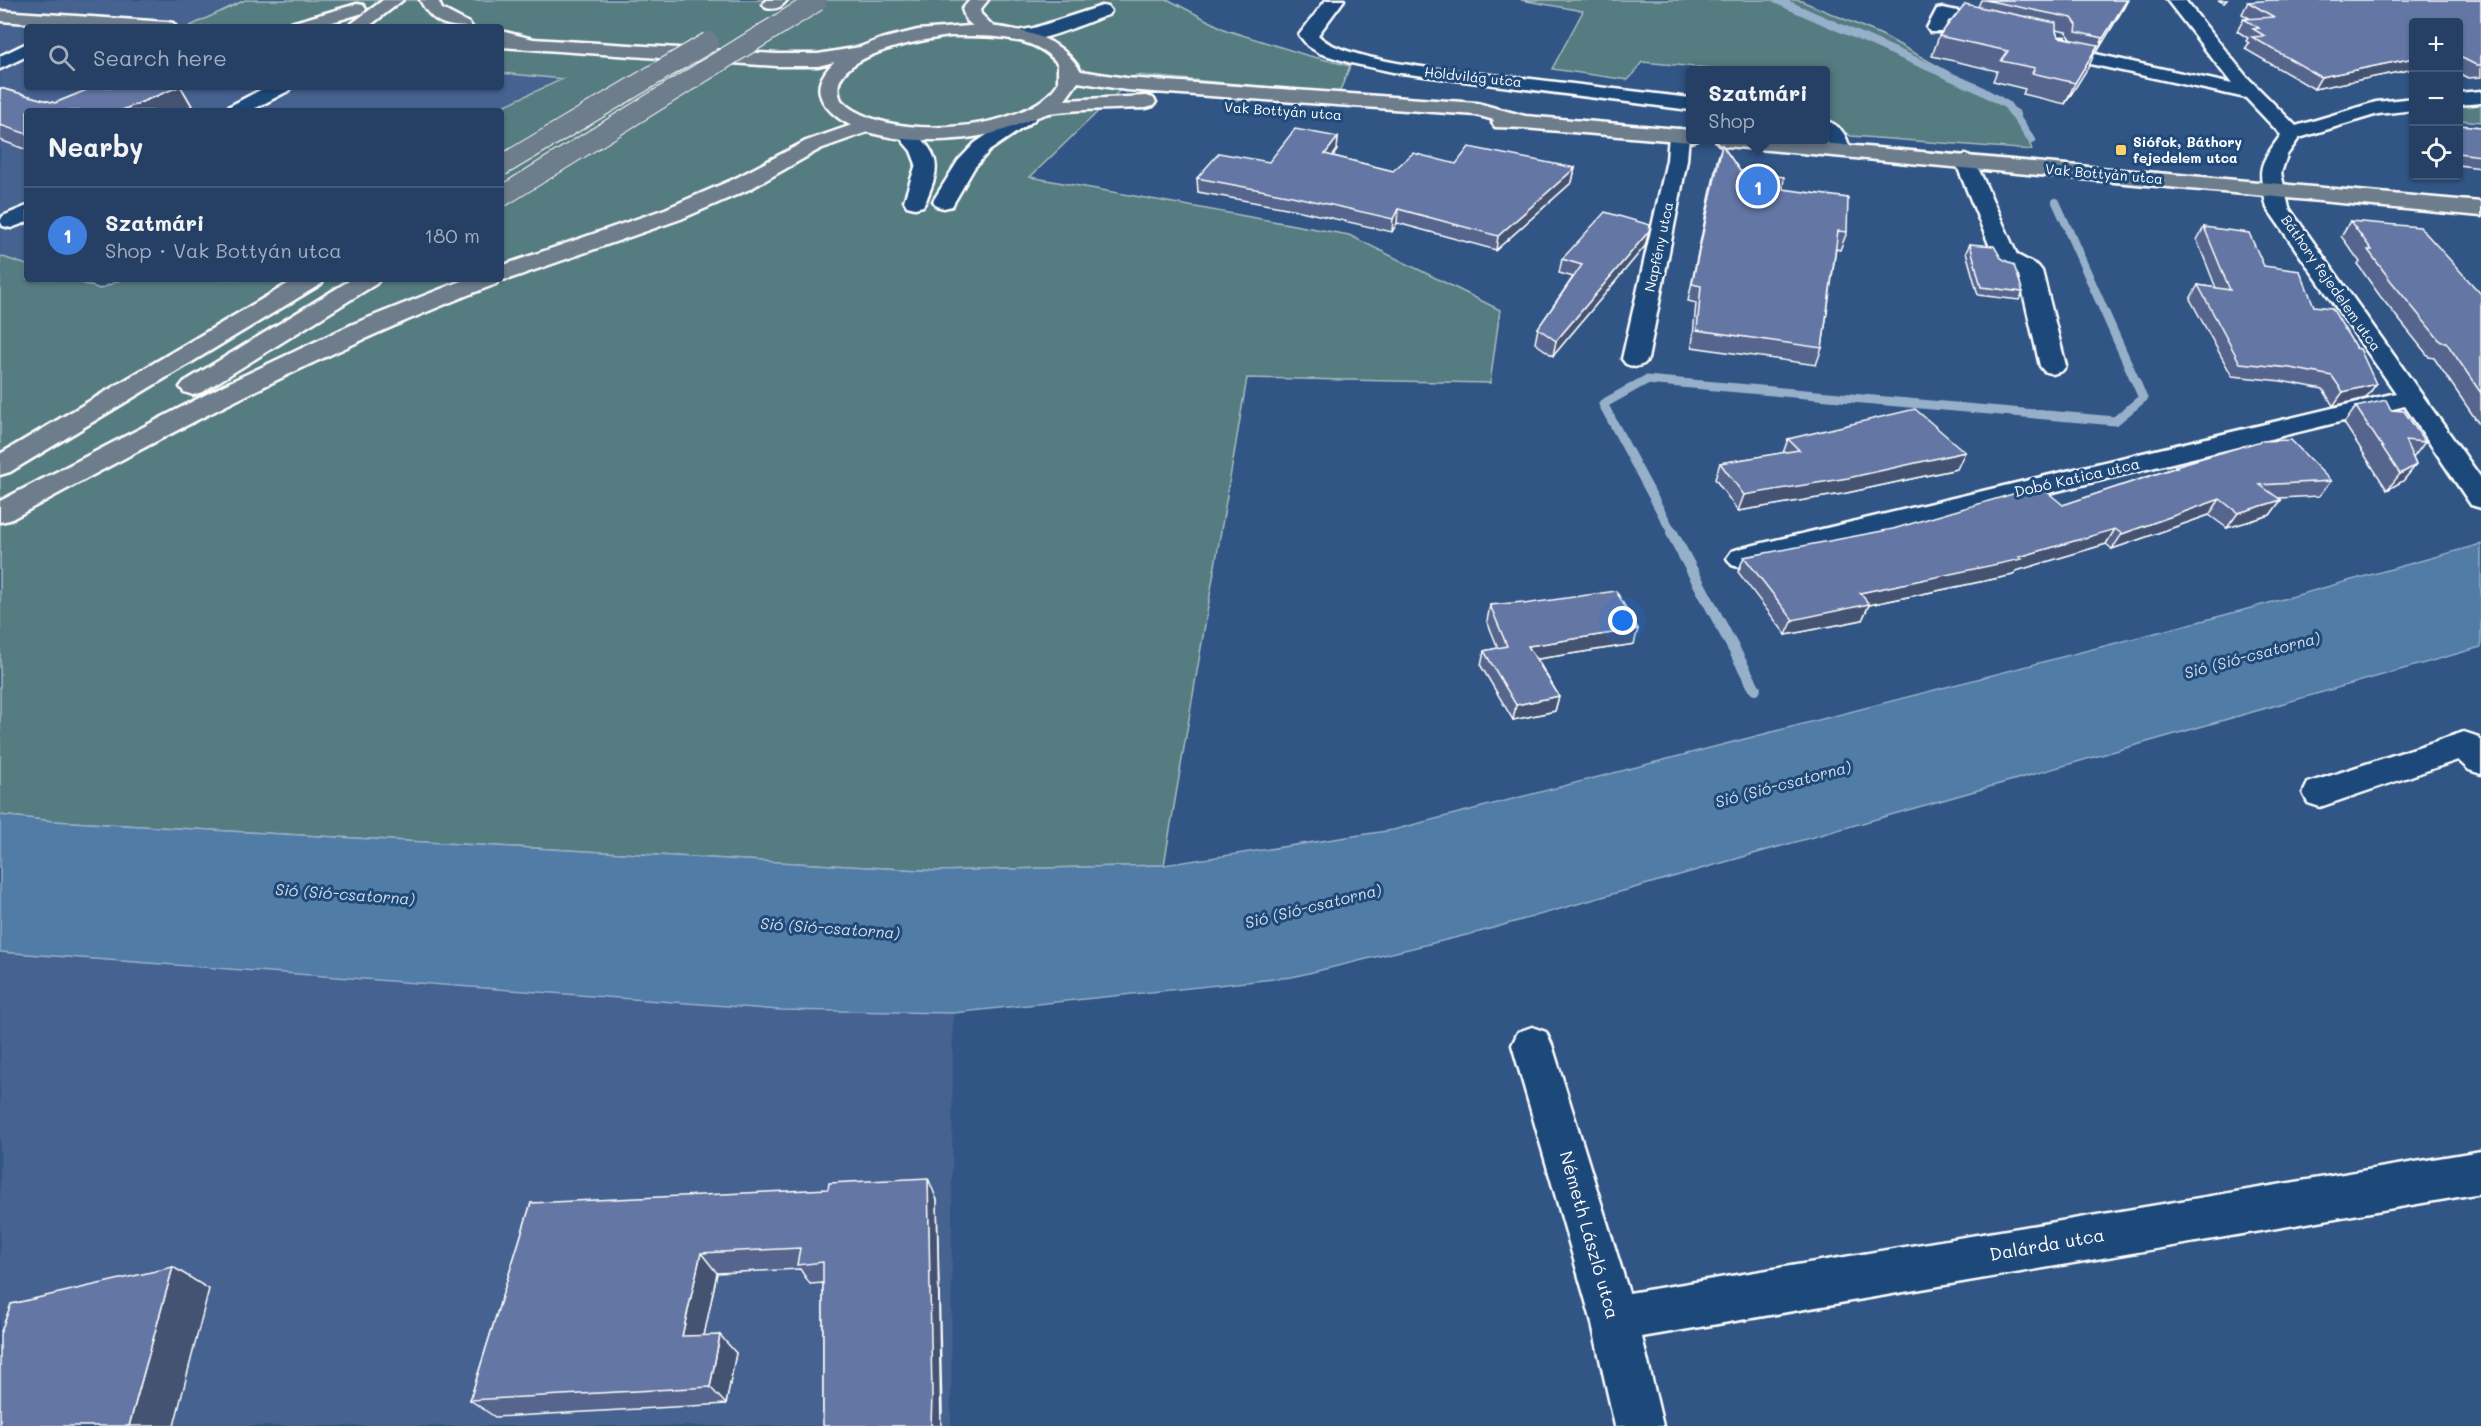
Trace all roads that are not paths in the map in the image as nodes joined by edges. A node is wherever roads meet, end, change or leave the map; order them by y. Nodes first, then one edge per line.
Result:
1 (394, 0) edge
2 (429, 0) edge
3 (818, 0) edge
4 (979, 0) edge
5 (1335, 0) edge
6 (2176, 0) edge
7 (775, 1) edge
8 (363, 4) edge
9 (752, 15) dead end
10 (0, 16) edge
11 (73, 24) edge
12 (306, 24) edge
13 (340, 24) edge
14 (360, 24) edge
15 (457, 24) edge
16 (0, 27) edge
17 (24, 28) edge
18 (1936, 28) dead end
19 (2013, 28) edge
20 (990, 31) junction
21 (722, 33) dead end
22 (2037, 33) edge
23 (1018, 36) junction
24 (504, 37) edge
25 (504, 42) edge
26 (527, 43) junction
27 (0, 47) edge
28 (24, 49) edge
29 (24, 51) edge
30 (863, 51) junction
31 (504, 58) edge
32 (1064, 60) junction
33 (0, 63) edge
34 (774, 78) dead end
35 (806, 83) dead end
36 (275, 90) edge
37 (828, 93) junction
38 (2253, 94) junction
39 (2481, 97) edge
40 (2463, 99) edge
41 (1686, 104) edge
42 (2409, 105) edge
43 (241, 108) edge
44 (1035, 112) junction
45 (2335, 119) junction
46 (1524, 122) junction
47 (2402, 124) dead end
48 (868, 125) junction
49 (1830, 131) edge
50 (905, 132) junction
51 (2292, 134) junction
52 (1685, 136) edge
53 (1772, 144) edge
54 (1840, 150) junction
55 (1965, 161) junction
56 (504, 164) edge
57 (2274, 190) junction
58 (504, 195) edge
59 (915, 201) dead end
60 (944, 201) dead end
61 (2481, 209) edge
62 (504, 273) edge
63 (308, 282) edge
64 (363, 282) edge
65 (481, 282) edge
66 (1635, 359) dead end
67 (2053, 366) dead end
68 (2412, 397) junction
69 (0, 466) edge
70 (2481, 500) edge
71 (0, 506) edge
72 (0, 513) edge
73 (1742, 558) edge
74 (2481, 761) edge
75 (2320, 793) dead end
76 (1532, 1045) dead end
77 (2481, 1172) edge
78 (1614, 1319) junction
79 (1639, 1426) edge

1 - 14 main road
2 - 15 main road
3 - 58 main road, bridge
4 - 20 main road
5 - 41 street, Holdvilág utca
6 - 38 street
7 - 9 main road
8 - 12 main road
8 - 13 main road
10 - 11 main road
16 - 17 main road
18 - 19 street
20 - 23 main road, Vak Bottyán utca
20 - 30 main road, Vak Bottyán utca
21 - 56 main road, bridge
22 - 38 street
23 - 32 main road, Vak Bottyán utca
23 - 32 street
24 - 26 main road
25 - 26 main road
26 - 30 main road
27 - 28 street
29 - 33 street
30 - 37 main road
31 - 34 main road
32 - 44 main road
32 - 46 main road, Vak Bottyán utca
35 - 37 main road
36 - 43 street
37 - 48 main road
38 - 51 street
39 - 40 street
42 - 45 street
44 - 46 main road, Vak Bottyán utca
44 - 50 main road, Vak Bottyán utca
44 - 60 street
45 - 47 street
45 - 51 street
46 - 52 main road, Vak Bottyán utca
48 - 50 main road, Vak Bottyán utca
48 - 62 main road
49 - 54 street
50 - 59 street
51 - 57 street, Báthory fejedelem utca
52 - 66 street, Napfény utca
53 - 54 main road, Vak Bottyán utca
54 - 55 main road, Vak Bottyán utca
55 - 57 main road, Vak Bottyán utca
55 - 67 street
57 - 61 main road, Vak Bottyán utca
57 - 68 street, Báthory fejedelem utca
63 - 69 main road
64 - 71 main road
65 - 72 main road
68 - 70 street, Báthory fejedelem utca
68 - 73 street, Dobó Katica utca
74 - 75 street
76 - 78 street, Németh László utca
77 - 78 street, Dalárda utca
78 - 79 street, Németh László utca

